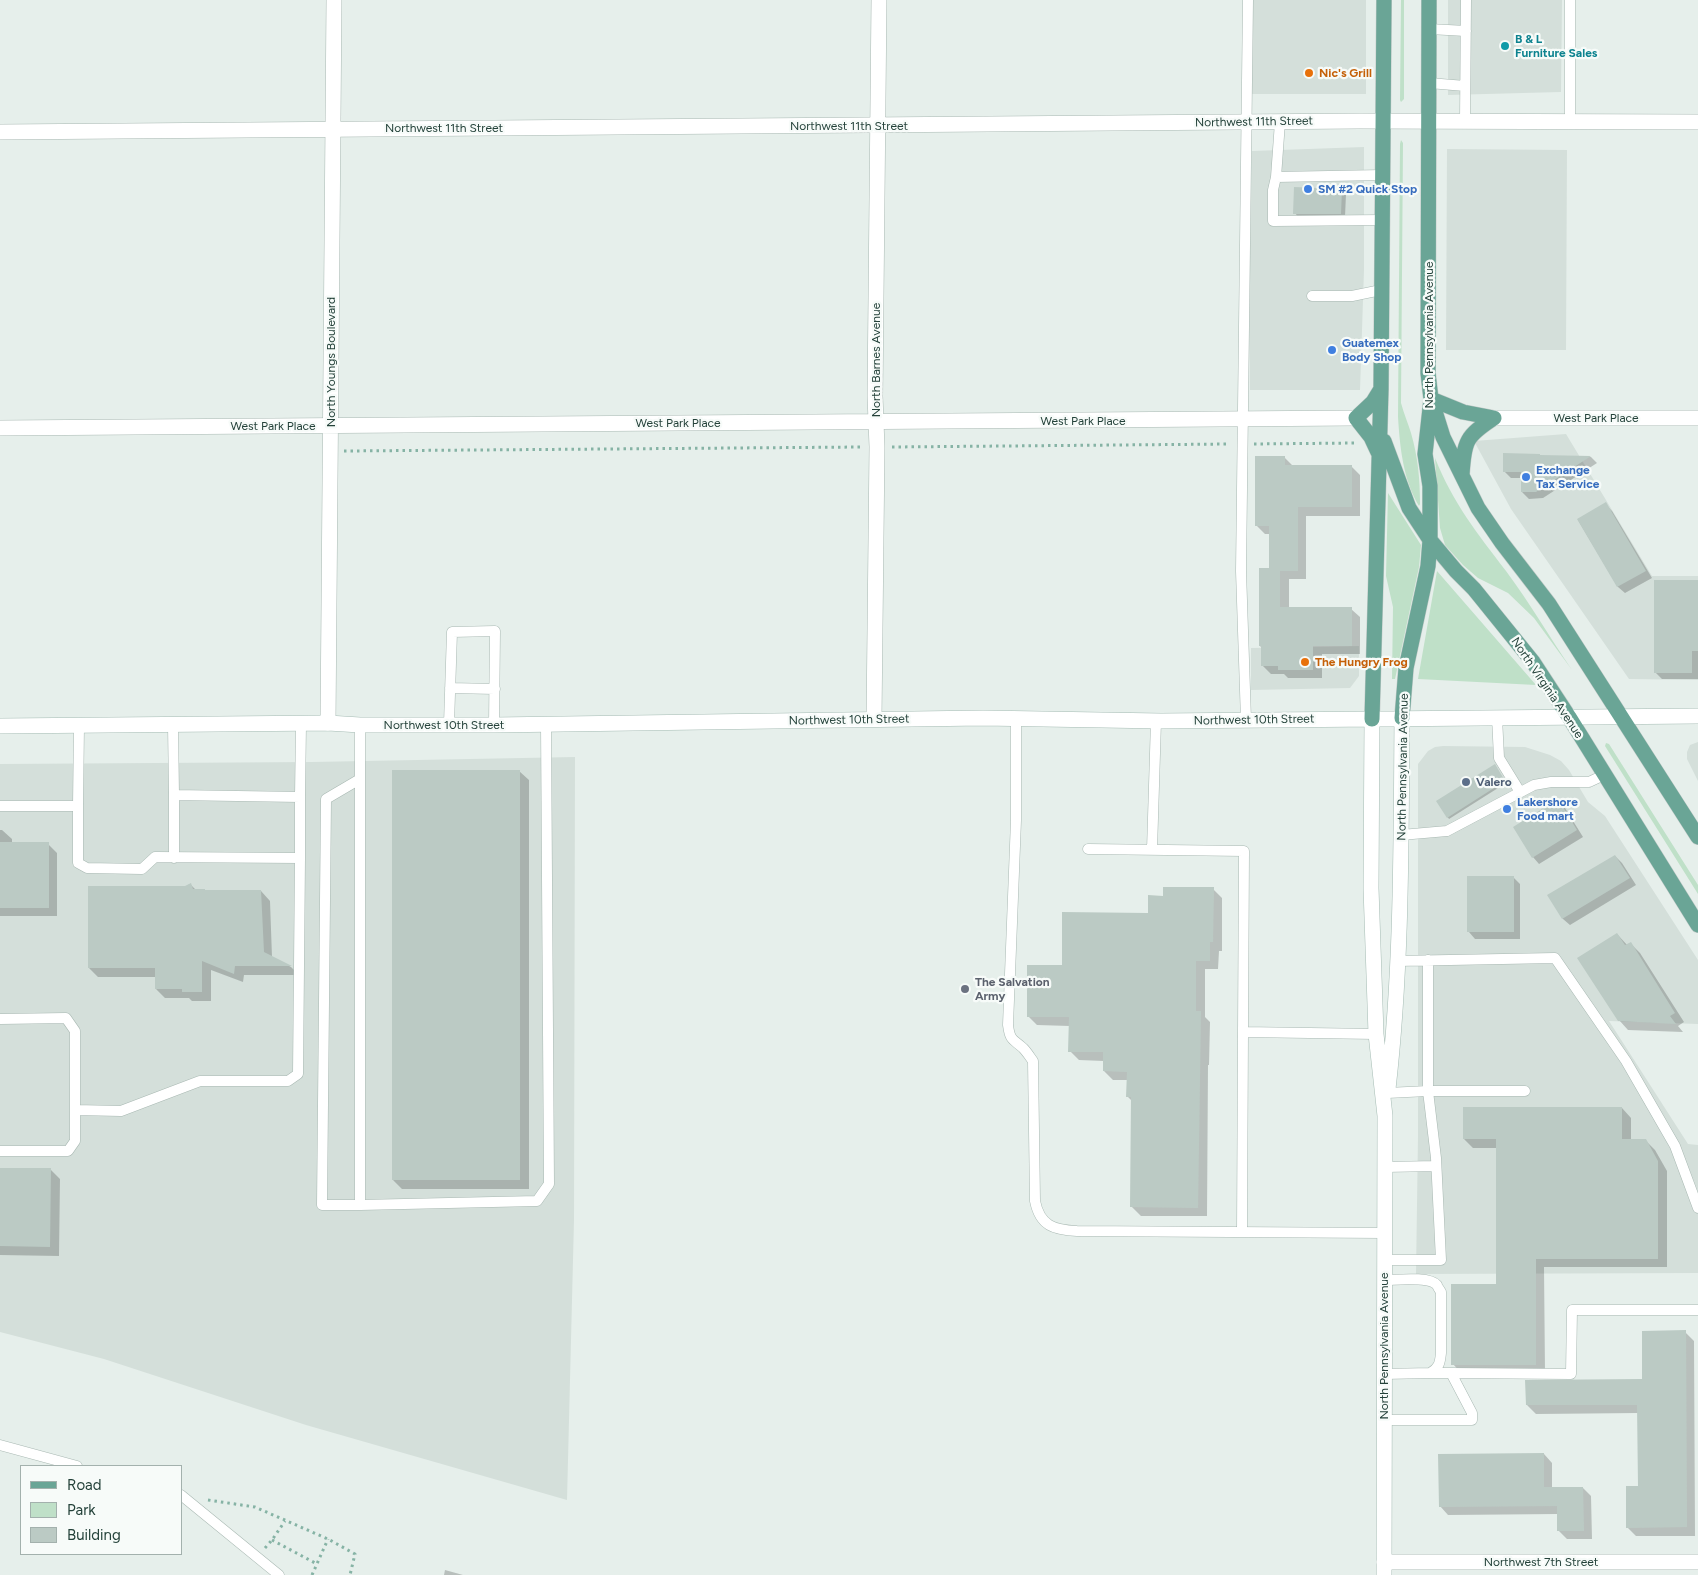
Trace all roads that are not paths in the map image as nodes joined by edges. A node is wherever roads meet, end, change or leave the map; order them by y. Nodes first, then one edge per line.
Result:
1 (334, 0) edge
2 (879, 0) edge
3 (1248, 0) edge
4 (1384, 0) edge
5 (1429, 0) edge
6 (1466, 0) edge
7 (1570, 0) edge
8 (1429, 29) junction
9 (1466, 31) junction
10 (1429, 83) junction
11 (1465, 86) junction
12 (1429, 121) junction
13 (1465, 121) junction
14 (1246, 122) junction
15 (1280, 122) junction
16 (1382, 122) junction
17 (1570, 122) junction
18 (1698, 122) edge
19 (878, 126) junction
20 (332, 129) junction
21 (0, 132) edge
22 (1382, 175) junction
23 (1276, 177) junction
24 (1382, 220) junction
25 (1381, 290) junction
26 (1312, 296) dead end
27 (1381, 389) junction
28 (1431, 399) junction
29 (1356, 418) junction
30 (1494, 418) junction
31 (1698, 418) edge
32 (1243, 420) junction
33 (876, 422) junction
34 (331, 426) junction
35 (0, 428) edge
36 (1378, 443) junction
37 (1462, 476) junction
38 (1430, 540) junction
39 (450, 688) junction
40 (495, 689) junction
41 (1622, 716) junction
42 (1698, 716) edge
43 (1497, 717) junction
44 (1569, 717) junction
45 (1016, 718) junction
46 (1372, 718) junction
47 (1402, 718) junction
48 (874, 719) junction
49 (1246, 720) junction
50 (1156, 721) junction
51 (328, 723) junction
52 (301, 724) junction
53 (449, 724) junction
54 (546, 724) junction
55 (172, 725) junction
56 (360, 725) junction
57 (494, 725) junction
58 (0, 726) edge
59 (79, 726) junction
60 (1604, 775) junction
61 (360, 779) junction
62 (1520, 792) junction
63 (174, 795) junction
64 (300, 797) junction
65 (0, 806) edge
66 (78, 806) junction
67 (1402, 835) junction
68 (1698, 837) edge
69 (1088, 849) dead end
70 (1152, 850) junction
71 (174, 858) junction
72 (300, 858) junction
73 (1698, 925) edge
74 (1428, 960) junction
75 (1397, 961) junction
76 (0, 1019) edge
77 (1243, 1032) junction
78 (1376, 1034) junction
79 (1525, 1090) dead end
80 (1428, 1091) junction
81 (1387, 1093) junction
82 (75, 1110) junction
83 (1384, 1116) junction
84 (0, 1151) edge
85 (1436, 1166) junction
86 (1384, 1167) junction
87 (360, 1205) junction
88 (1698, 1208) edge
89 (1242, 1232) junction
90 (1384, 1233) junction
91 (1384, 1260) junction
92 (1384, 1280) junction
93 (1698, 1310) edge
94 (1430, 1373) junction
95 (1451, 1373) junction
96 (1384, 1374) junction
97 (1384, 1420) junction
98 (0, 1445) edge
99 (73, 1465) edge
100 (182, 1495) edge
101 (1698, 1562) edge
102 (1384, 1569) edge
103 (279, 1575) edge

1 - 20 street, North Youngs Boulevard
2 - 19 street, North Barnes Avenue
3 - 14 lane
4 - 16 main road, North Pennsylvania Avenue
5 - 8 main road, North Pennsylvania Avenue
6 - 9 lane
7 - 17 lane
8 - 9 lane
8 - 10 main road, North Pennsylvania Avenue
9 - 11 lane
10 - 11 lane
10 - 12 main road, North Pennsylvania Avenue
11 - 13 lane
12 - 13 street, Northwest 11th Street
12 - 16 street, Northwest 11th Street
12 - 28 main road, North Pennsylvania Avenue
13 - 17 street, Northwest 11th Street
14 - 15 street, Northwest 11th Street
14 - 19 street, Northwest 11th Street
14 - 32 lane
15 - 16 street, Northwest 11th Street
15 - 23 lane
16 - 22 main road, North Pennsylvania Avenue
17 - 18 street, Northwest 11th Street
19 - 20 street, Northwest 11th Street
19 - 33 street, North Barnes Avenue
20 - 21 street, Northwest 11th Street
20 - 34 street, North Youngs Boulevard
22 - 23 lane
22 - 24 main road, North Pennsylvania Avenue
23 - 24 lane
24 - 25 main road, North Pennsylvania Avenue
25 - 26 lane
25 - 27 main road, North Pennsylvania Avenue
27 - 29 main road
27 - 36 main road, North Pennsylvania Avenue
28 - 30 main road
28 - 37 main road
28 - 38 main road, North Pennsylvania Avenue
29 - 32 street, West Park Place
29 - 36 main road
30 - 31 street, West Park Place
30 - 37 main road
32 - 33 street, West Park Place
32 - 49 lane
33 - 34 street, West Park Place
33 - 48 street, North Barnes Avenue
34 - 35 street, West Park Place
34 - 51 street, North Youngs Boulevard
36 - 38 main road, North Virginia Avenue
36 - 46 main road, North Pennsylvania Avenue
37 - 41 main road
38 - 44 main road, North Virginia Avenue
38 - 47 main road, North Pennsylvania Avenue
39 - 40 lane
39 - 40 lane
39 - 53 lane
40 - 57 lane
41 - 42 street, Northwest 10th Street
41 - 44 street, Northwest 10th Street
41 - 68 main road
43 - 44 street, Northwest 10th Street
43 - 47 street, Northwest 10th Street
43 - 62 lane
44 - 60 main road, North Virginia Avenue
45 - 48 street, Northwest 10th Street
45 - 50 street, Northwest 10th Street
45 - 89 lane
46 - 47 street, Northwest 10th Street
46 - 49 street, Northwest 10th Street
46 - 78 street, North Pennsylvania Avenue
47 - 67 street, North Pennsylvania Avenue
48 - 54 street, Northwest 10th Street
49 - 50 street, Northwest 10th Street
50 - 70 lane
51 - 52 street, Northwest 10th Street
51 - 56 street, Northwest 10th Street
52 - 55 street, Northwest 10th Street
52 - 64 lane
53 - 56 street, Northwest 10th Street
53 - 57 street, Northwest 10th Street
54 - 57 street, Northwest 10th Street
54 - 87 lane
55 - 59 street, Northwest 10th Street
55 - 63 lane
56 - 61 lane
58 - 59 street, Northwest 10th Street
59 - 66 lane
60 - 62 lane
60 - 73 main road, North Virginia Avenue
61 - 87 lane
61 - 87 lane
62 - 67 lane
63 - 64 lane
63 - 71 lane
64 - 72 lane
65 - 66 lane
66 - 71 lane
67 - 75 street, North Pennsylvania Avenue
69 - 70 lane
70 - 77 lane
71 - 72 lane
72 - 82 lane
74 - 75 lane
74 - 80 lane
74 - 88 lane
75 - 81 street, North Pennsylvania Avenue
76 - 82 lane
77 - 78 lane
77 - 89 lane
78 - 83 street, North Pennsylvania Avenue
79 - 80 lane
80 - 81 lane
80 - 85 lane
81 - 83 street, North Pennsylvania Avenue
82 - 84 lane
83 - 86 street, North Pennsylvania Avenue
85 - 86 lane
85 - 91 lane
86 - 90 street, North Pennsylvania Avenue
89 - 90 lane
90 - 91 street, North Pennsylvania Avenue
91 - 92 street, North Pennsylvania Avenue
92 - 94 lane
92 - 96 street, North Pennsylvania Avenue
93 - 95 lane
94 - 95 lane
94 - 96 lane
95 - 97 lane
96 - 97 street, North Pennsylvania Avenue
97 - 102 street, North Pennsylvania Avenue
98 - 99 lane
100 - 103 lane
101 - 102 street, Northwest 7th Street

